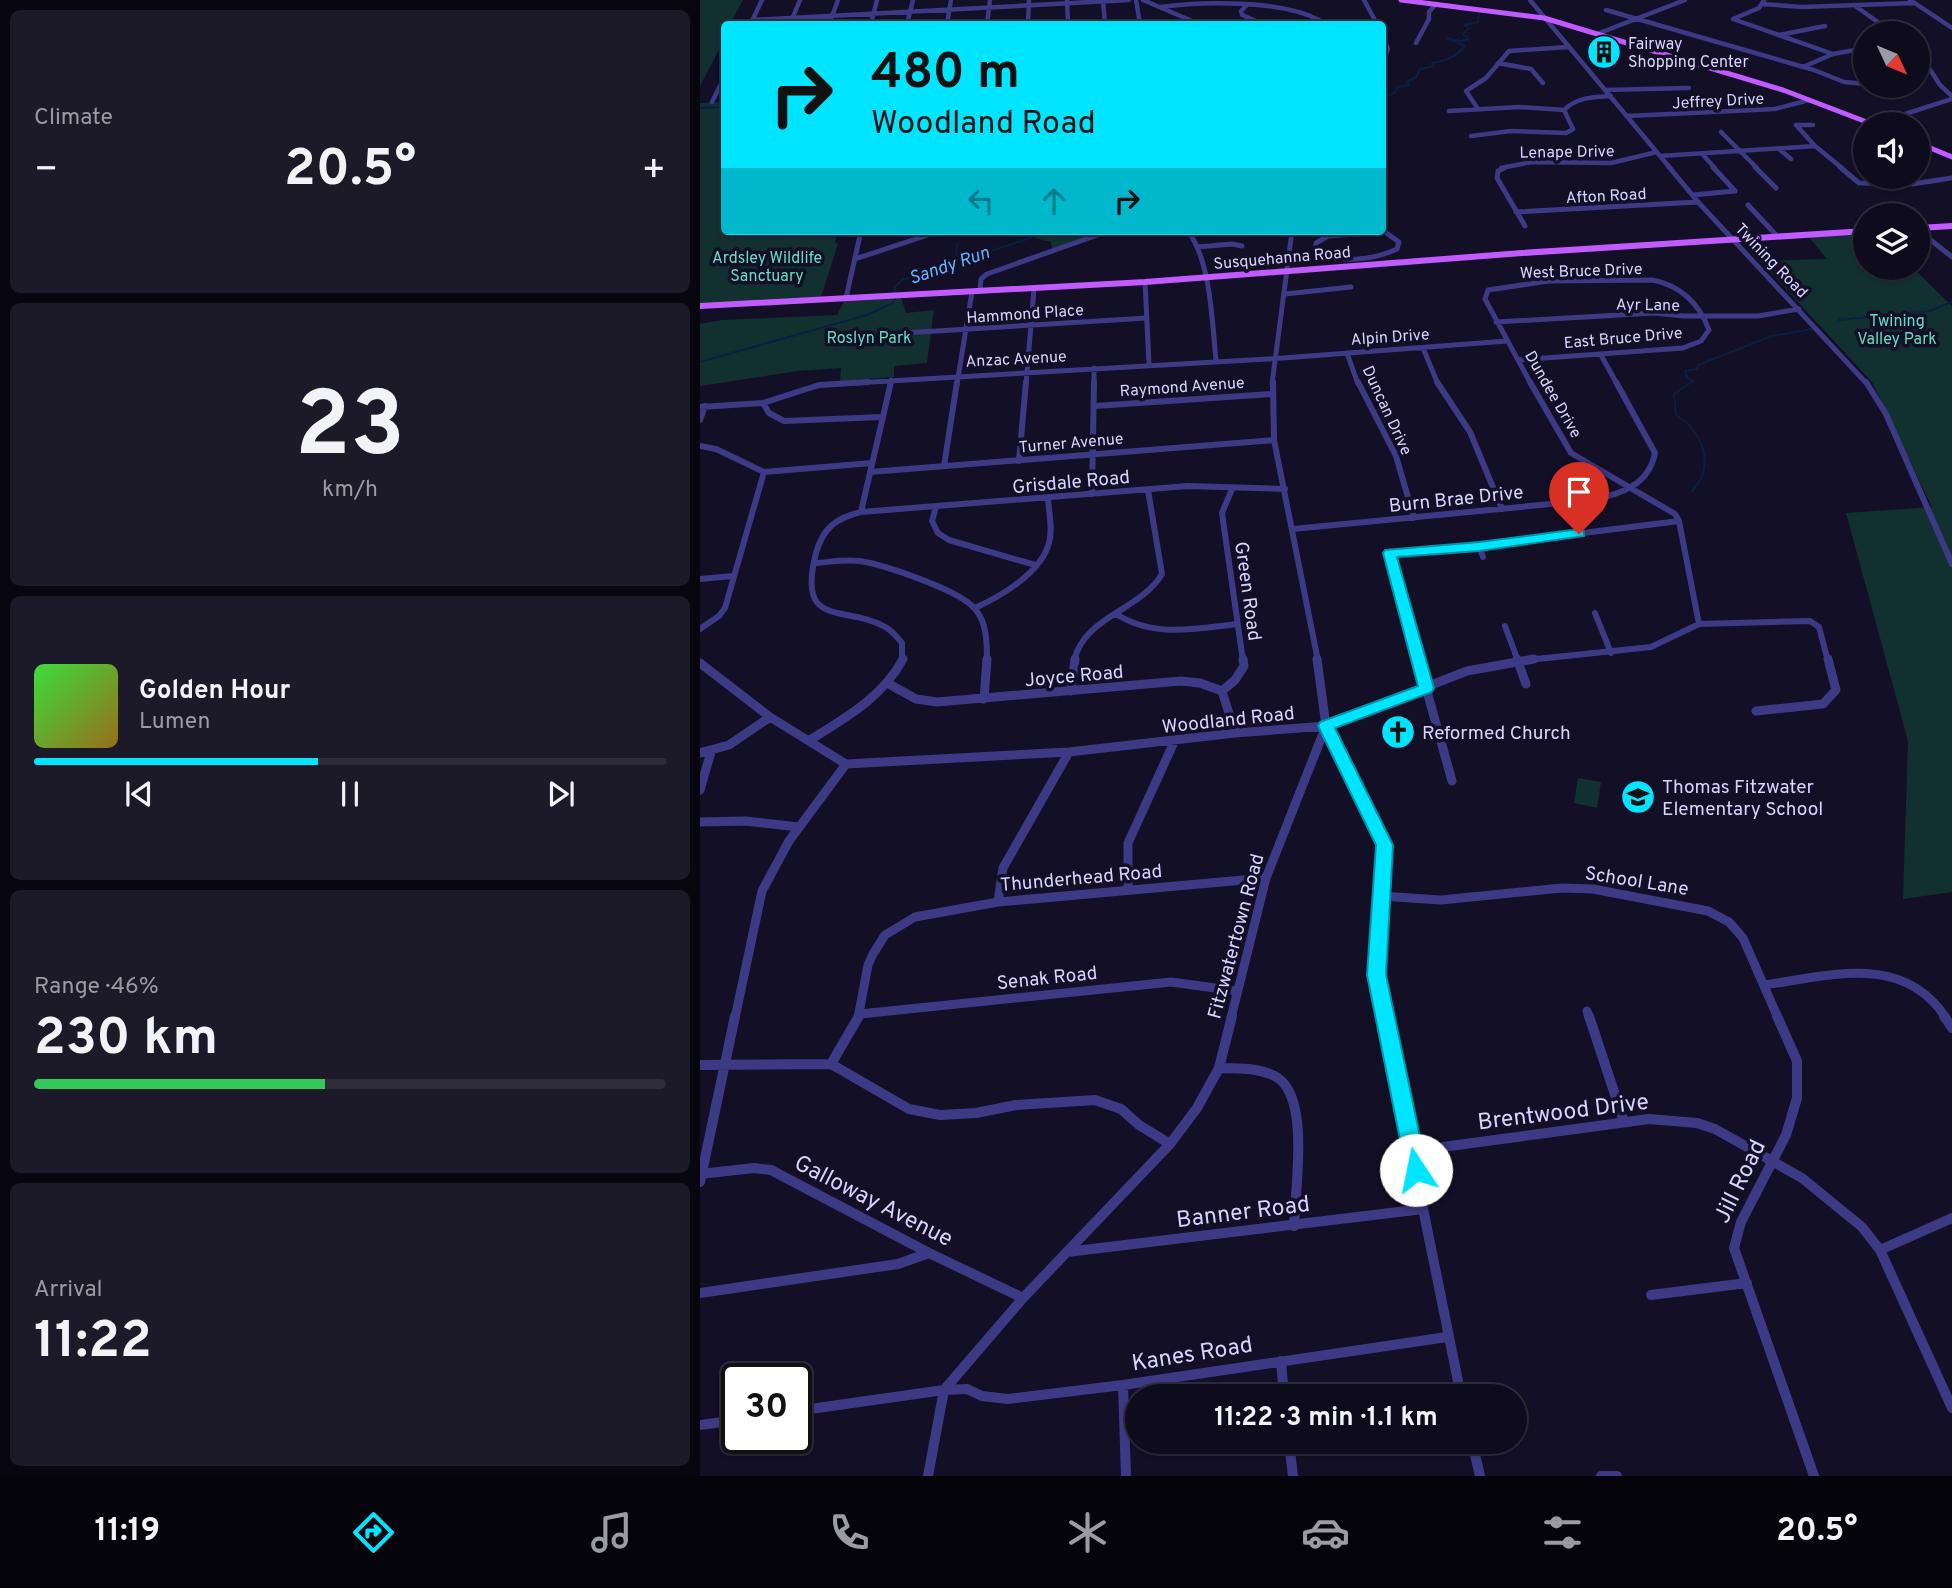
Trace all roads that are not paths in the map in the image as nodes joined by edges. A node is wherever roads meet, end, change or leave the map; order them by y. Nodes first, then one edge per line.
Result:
1 (762, 0) edge
2 (800, 0) edge
3 (838, 0) edge
4 (877, 0) edge
5 (913, 0) edge
6 (951, 0) edge
7 (990, 0) edge
8 (1028, 0) edge
9 (1129, 0) edge
10 (1136, 0) edge
11 (1143, 0) edge
12 (1364, 0) edge
13 (1401, 0) edge
14 (1530, 0) edge
15 (1685, 0) edge
16 (1912, 1) edge
17 (1067, 2) edge
18 (1103, 2) edge
19 (1763, 2) edge
20 (1436, 4) junction
21 (1854, 5) junction
22 (1246, 6) junction
23 (1028, 7) junction
24 (1160, 7) junction
25 (989, 9) junction
26 (949, 10) junction
27 (1606, 10) dead end
28 (910, 12) junction
29 (874, 14) junction
30 (832, 16) junction
31 (793, 18) junction
32 (1544, 18) junction
33 (1636, 19) junction
34 (752, 21) edge
35 (762, 21) edge
36 (792, 21) edge
37 (830, 21) edge
38 (872, 21) edge
39 (908, 21) edge
40 (947, 21) edge
41 (987, 21) edge
42 (1028, 21) edge
43 (1068, 21) edge
44 (1105, 21) edge
45 (1140, 21) edge
46 (1190, 21) edge
47 (1256, 21) edge
48 (1318, 21) edge
49 (1375, 21) edge
50 (1876, 21) edge
51 (1825, 26) dead end
52 (1952, 28) edge
53 (1597, 34) junction
54 (1779, 35) junction
55 (1416, 43) dead end
56 (1568, 47) junction
57 (1853, 50) edge
58 (1833, 54) junction
59 (1498, 63) junction
60 (1803, 67) junction
61 (1930, 74) edge
62 (1543, 83) dead end
63 (1853, 83) edge
64 (721, 84) edge
65 (1689, 88) dead end
66 (1605, 90) junction
67 (1611, 96) junction
68 (1952, 97) edge
69 (1809, 100) junction
70 (712, 102) dead end
71 (1478, 109) junction
72 (1449, 110) dead end
73 (1564, 110) junction
74 (1908, 112) edge
75 (1853, 116) edge
76 (1628, 117) junction
77 (1813, 125) dead end
78 (1721, 132) dead end
79 (1471, 136) dead end
80 (1815, 146) junction
81 (1930, 148) edge
82 (1779, 149) junction
83 (1741, 151) junction
84 (1659, 154) junction
85 (1702, 154) junction
86 (1952, 157) edge
87 (1791, 159) dead end
88 (1952, 177) edge
89 (1776, 188) dead end
90 (1693, 195) junction
91 (1698, 202) junction
92 (1748, 205) dead end
93 (1516, 212) junction
94 (1525, 226) dead end
95 (1952, 226) edge
96 (1930, 228) edge
97 (1853, 232) edge
98 (1386, 233) edge
99 (860, 235) edge
100 (928, 235) edge
101 (1097, 235) edge
102 (1192, 235) edge
103 (1292, 235) edge
104 (1342, 235) edge
105 (1328, 236) joint
106 (1777, 236) junction
107 (1731, 239) junction
108 (1930, 239) edge
109 (1242, 246) dead end
110 (1197, 247) junction
111 (1952, 247) edge
112 (1942, 249) junction
113 (1952, 257) edge
114 (855, 259) junction
115 (1287, 271) junction
116 (1204, 277) junction
117 (1145, 282) junction
118 (1351, 287) dead end
119 (1034, 289) junction
120 (1488, 290) joint
121 (976, 292) junction
122 (1285, 294) junction
123 (846, 298) junction
124 (700, 306) edge
125 (1799, 309) junction
126 (1705, 316) junction
127 (1147, 318) junction
128 (1496, 322) junction
129 (1031, 325) junction
130 (966, 329) junction
131 (904, 333) dead end
132 (1507, 341) junction
133 (1423, 348) junction
134 (1347, 354) junction
135 (1601, 355) junction
136 (1275, 358) junction
137 (1216, 360) junction
138 (1518, 360) junction
139 (1149, 363) junction
140 (1094, 368) junction
141 (1026, 372) junction
142 (958, 376) junction
143 (891, 380) junction
144 (1271, 394) junction
145 (763, 403) junction
146 (1095, 406) junction
147 (702, 407) edge
148 (882, 417) junction
149 (700, 420) edge
150 (1274, 440) junction
151 (700, 446) edge
152 (1093, 455) junction
153 (1019, 461) junction
154 (872, 463) junction
155 (944, 466) junction
156 (764, 472) junction
157 (870, 472) junction
158 (1631, 488) junction
159 (1232, 489) junction
160 (1285, 489) junction
161 (1147, 490) junction
162 (1091, 494) junction
163 (1048, 499) junction
164 (936, 507) junction
165 (1502, 509) junction
166 (861, 512) junction
167 (1414, 518) junction
168 (1679, 521) junction
169 (1293, 529) junction
170 (1479, 546) junction
171 (1483, 557) dead end
172 (816, 563) junction
173 (1952, 564) edge
174 (1035, 565) junction
175 (733, 576) junction
176 (700, 579) edge
177 (975, 608) junction
178 (1595, 612) dead end
179 (1115, 614) junction
180 (1237, 624) junction
181 (1699, 624) junction
182 (1506, 626) dead end
183 (700, 629) edge
184 (1611, 653) junction
185 (1519, 661) junction
186 (700, 663) edge
187 (889, 684) junction
188 (1526, 684) dead end
189 (1426, 688) junction
190 (1071, 691) junction
191 (1222, 691) junction
192 (984, 699) junction
193 (1756, 711) dead end
194 (770, 717) junction
195 (1326, 726) junction
196 (1235, 733) junction
197 (810, 740) junction
198 (1175, 740) junction
199 (711, 752) junction
200 (1069, 752) junction
201 (700, 753) edge
202 (846, 764) junction
203 (1452, 780) dead end
204 (700, 790) edge
205 (700, 822) edge
206 (799, 827) junction
207 (1266, 878) junction
208 (1128, 890) junction
209 (1380, 896) junction
210 (998, 902) junction
211 (1763, 985) junction
212 (1237, 991) junction
213 (1587, 1011) dead end
214 (860, 1014) junction
215 (1952, 1028) edge
216 (727, 1063) junction
217 (831, 1064) junction
218 (700, 1065) edge
219 (1219, 1068) junction
220 (1624, 1122) junction
221 (1170, 1144) junction
222 (1413, 1151) junction
223 (1773, 1161) junction
224 (701, 1177) edge
225 (1423, 1209) junction
226 (1952, 1218) edge
227 (1294, 1226) junction
228 (1880, 1250) junction
229 (1067, 1252) junction
230 (929, 1253) junction
231 (1747, 1283) junction
232 (700, 1293) edge
233 (1651, 1295) dead end
234 (1023, 1298) junction
235 (1447, 1337) junction
236 (1281, 1361) junction
237 (1283, 1384) edge
238 (1458, 1384) edge
239 (1124, 1385) junction
240 (944, 1390) junction
241 (1952, 1408) edge
242 (812, 1409) edge
243 (721, 1422) edge
244 (700, 1425) edge
245 (1290, 1454) edge
246 (1475, 1454) edge
247 (928, 1476) edge
248 (1126, 1476) edge
249 (1293, 1476) edge
250 (1480, 1476) edge
251 (1601, 1476) edge
252 (1617, 1476) edge
253 (1814, 1476) edge

1 - 34 street
2 - 31 street
3 - 30 street
4 - 29 street
5 - 28 street
6 - 26 street
7 - 25 street
8 - 23 street
9 - 18 street
10 - 45 street
11 - 24 street
12 - 49 street
13 - 20 main road
14 - 32 street, Twining Road
15 - 33 street
16 - 21 street
16 - 52 street
17 - 18 street
17 - 23 street
17 - 43 street
18 - 44 street
19 - 21 street
19 - 54 street
20 - 32 main road
20 - 55 street
21 - 50 street
22 - 24 street
22 - 47 street
22 - 48 street
23 - 25 street
23 - 42 street
24 - 46 street
25 - 26 street
25 - 41 street
26 - 28 street
26 - 40 street
27 - 33 street
28 - 29 street
28 - 39 street
29 - 30 street
29 - 38 street
30 - 31 street
30 - 37 street
31 - 35 street
31 - 36 street
32 - 53 main road
32 - 56 street, Twining Road
33 - 53 street
33 - 60 street
51 - 54 street
53 - 69 main road
54 - 58 street
56 - 59 street
56 - 66 street, Twining Road
57 - 58 street
58 - 60 street
59 - 62 street
59 - 71 street
60 - 63 street
61 - 68 street
64 - 70 street
65 - 66 street
66 - 67 street, Twining Road
67 - 73 street
67 - 76 street, Twining Road
68 - 74 street
69 - 75 main road
69 - 76 street, Jeffrey Drive
71 - 72 street
71 - 73 street
73 - 79 street
76 - 84 street, Twining Road
77 - 80 street
78 - 83 street
80 - 82 street
80 - 88 street
81 - 86 main road
82 - 83 street
82 - 87 street
83 - 85 street
83 - 89 street
84 - 85 street
84 - 90 street, Twining Road
84 - 93 street, Lenape Drive
85 - 90 street
90 - 91 street, Twining Road
91 - 93 street, Afton Road
91 - 107 street, Twining Road
92 - 106 street
93 - 94 street, Lenape Drive
95 - 96 main road
97 - 106 main road, Susquehanna Road
98 - 105 street
99 - 114 street
100 - 114 street
101 - 121 street
102 - 110 street
103 - 115 street, Fitzwatertown Road
104 - 105 street
106 - 107 main road, Susquehanna Road
107 - 115 main road, Susquehanna Road
107 - 125 street, Twining Road
108 - 112 street
109 - 110 street
110 - 116 street
111 - 112 street
112 - 113 street
114 - 123 street
115 - 116 main road, Susquehanna Road
115 - 122 street, Fitzwatertown Road
116 - 117 main road, Susquehanna Road
116 - 137 street
117 - 119 main road, Susquehanna Road
117 - 127 street
118 - 122 street
119 - 121 main road, Susquehanna Road
119 - 129 street
120 - 126 street, West Bruce Drive
120 - 128 street, Dundee Drive
121 - 123 main road, Susquehanna Road
121 - 130 street
122 - 136 street, Fitzwatertown Road
123 - 124 main road, Susquehanna Road
125 - 126 street, Ayr Lane
125 - 173 street, Twining Road
126 - 128 street, Ayr Lane
126 - 135 street, East Bruce Drive
127 - 129 street, Hammond Place
127 - 139 street
128 - 132 street, Dundee Drive
129 - 130 street, Hammond Place
129 - 141 street
130 - 131 street, Hammond Place
130 - 142 street
132 - 133 street, Alpin Drive
132 - 138 street, Dundee Drive
133 - 134 street, Alpin Drive
133 - 165 street
134 - 136 street, Alpin Drive
134 - 167 street, Duncan Drive
135 - 138 street, East Bruce Drive
135 - 158 street
136 - 137 street, Anzac Avenue
136 - 144 street, Fitzwatertown Road
137 - 139 street, Anzac Avenue
138 - 158 street, Dundee Drive
139 - 140 street, Anzac Avenue
140 - 141 street, Anzac Avenue
140 - 146 street
141 - 142 street, Anzac Avenue
141 - 153 street
142 - 143 street, Anzac Avenue
142 - 155 street
143 - 145 street, Anzac Avenue
143 - 148 street
144 - 146 street, Raymond Avenue
144 - 150 street, Fitzwatertown Road
145 - 147 street, Anzac Avenue
145 - 148 street
146 - 152 street
147 - 149 street
148 - 154 street
150 - 152 street, Turner Avenue
150 - 160 street, Fitzwatertown Road
151 - 156 street
152 - 153 street, Turner Avenue
152 - 162 street
153 - 155 street, Turner Avenue
154 - 156 street
154 - 157 street
155 - 157 street, Turner Avenue
156 - 175 street
157 - 166 street
158 - 165 street, Burn Brae Drive
158 - 168 street, Dundee Drive
159 - 160 street, Grisdale Road
159 - 161 street, Grisdale Road
159 - 180 street, Green Road
160 - 169 street, Fitzwatertown Road
161 - 162 street, Grisdale Road
161 - 179 street
162 - 163 street, Grisdale Road
163 - 164 street, Grisdale Road
163 - 174 street
164 - 166 street, Grisdale Road
164 - 174 street
165 - 167 street, Burn Brae Drive
166 - 172 street
167 - 169 street, Burn Brae Drive
168 - 170 street
168 - 181 street
169 - 195 street, Fitzwatertown Road
170 - 171 street
170 - 189 street
172 - 177 street
172 - 187 street
174 - 177 street
175 - 176 street
175 - 183 street
177 - 192 street
178 - 184 street
179 - 180 street
179 - 190 street
180 - 191 street, Green Road
181 - 184 street, Woodland Road
181 - 193 street, Woodland Road
182 - 185 street
184 - 185 street, Woodland Road
185 - 188 street
185 - 189 street, Woodland Road
186 - 194 street
187 - 192 street, Joyce Road
187 - 197 street
189 - 195 street, Woodland Road
189 - 203 street
190 - 191 street, Joyce Road
190 - 192 street, Joyce Road
191 - 196 street
194 - 197 street
194 - 199 street
195 - 196 street, Woodland Road
195 - 207 street, Fitzwatertown Road
195 - 209 street
196 - 198 street, Woodland Road
197 - 202 street
198 - 200 street, Woodland Road
198 - 208 street
199 - 201 street
199 - 204 street
200 - 202 street, Woodland Road
200 - 210 street
202 - 206 street
205 - 206 street
206 - 216 street
207 - 208 street, Thunderhead Road
207 - 212 street, Fitzwatertown Road
208 - 210 street, Thunderhead Road
209 - 211 street, School Lane
209 - 222 street
210 - 214 street, Thunderhead Road
211 - 215 street
211 - 223 street, Jill Road
212 - 214 street, Senak Road
212 - 219 street, Fitzwatertown Road
213 - 220 street
214 - 217 street
216 - 217 street
216 - 218 street
216 - 224 street
217 - 221 street
219 - 221 street, Fitzwatertown Road
219 - 227 street
220 - 222 street, Brentwood Drive
220 - 223 street, Brentwood Drive
221 - 229 street, Fitzwatertown Road
222 - 225 street
223 - 228 street, Brentwood Drive
223 - 231 street, Jill Road
224 - 230 street, Galloway Avenue
225 - 227 street, Banner Road
225 - 235 street
226 - 228 street
227 - 229 street, Banner Road
228 - 241 street, Brentwood Drive
229 - 234 street, Fitzwatertown Road
230 - 232 street
230 - 234 street, Galloway Avenue
231 - 233 street
231 - 253 street, Jill Road
234 - 240 street, Fitzwatertown Road
235 - 236 street, Kanes Road
235 - 238 street
236 - 237 street
236 - 239 street, Kanes Road
239 - 240 street, Kanes Road
239 - 248 street
240 - 242 street, Kanes Road
240 - 247 street
243 - 244 street
245 - 249 street
246 - 250 street
251 - 252 street

